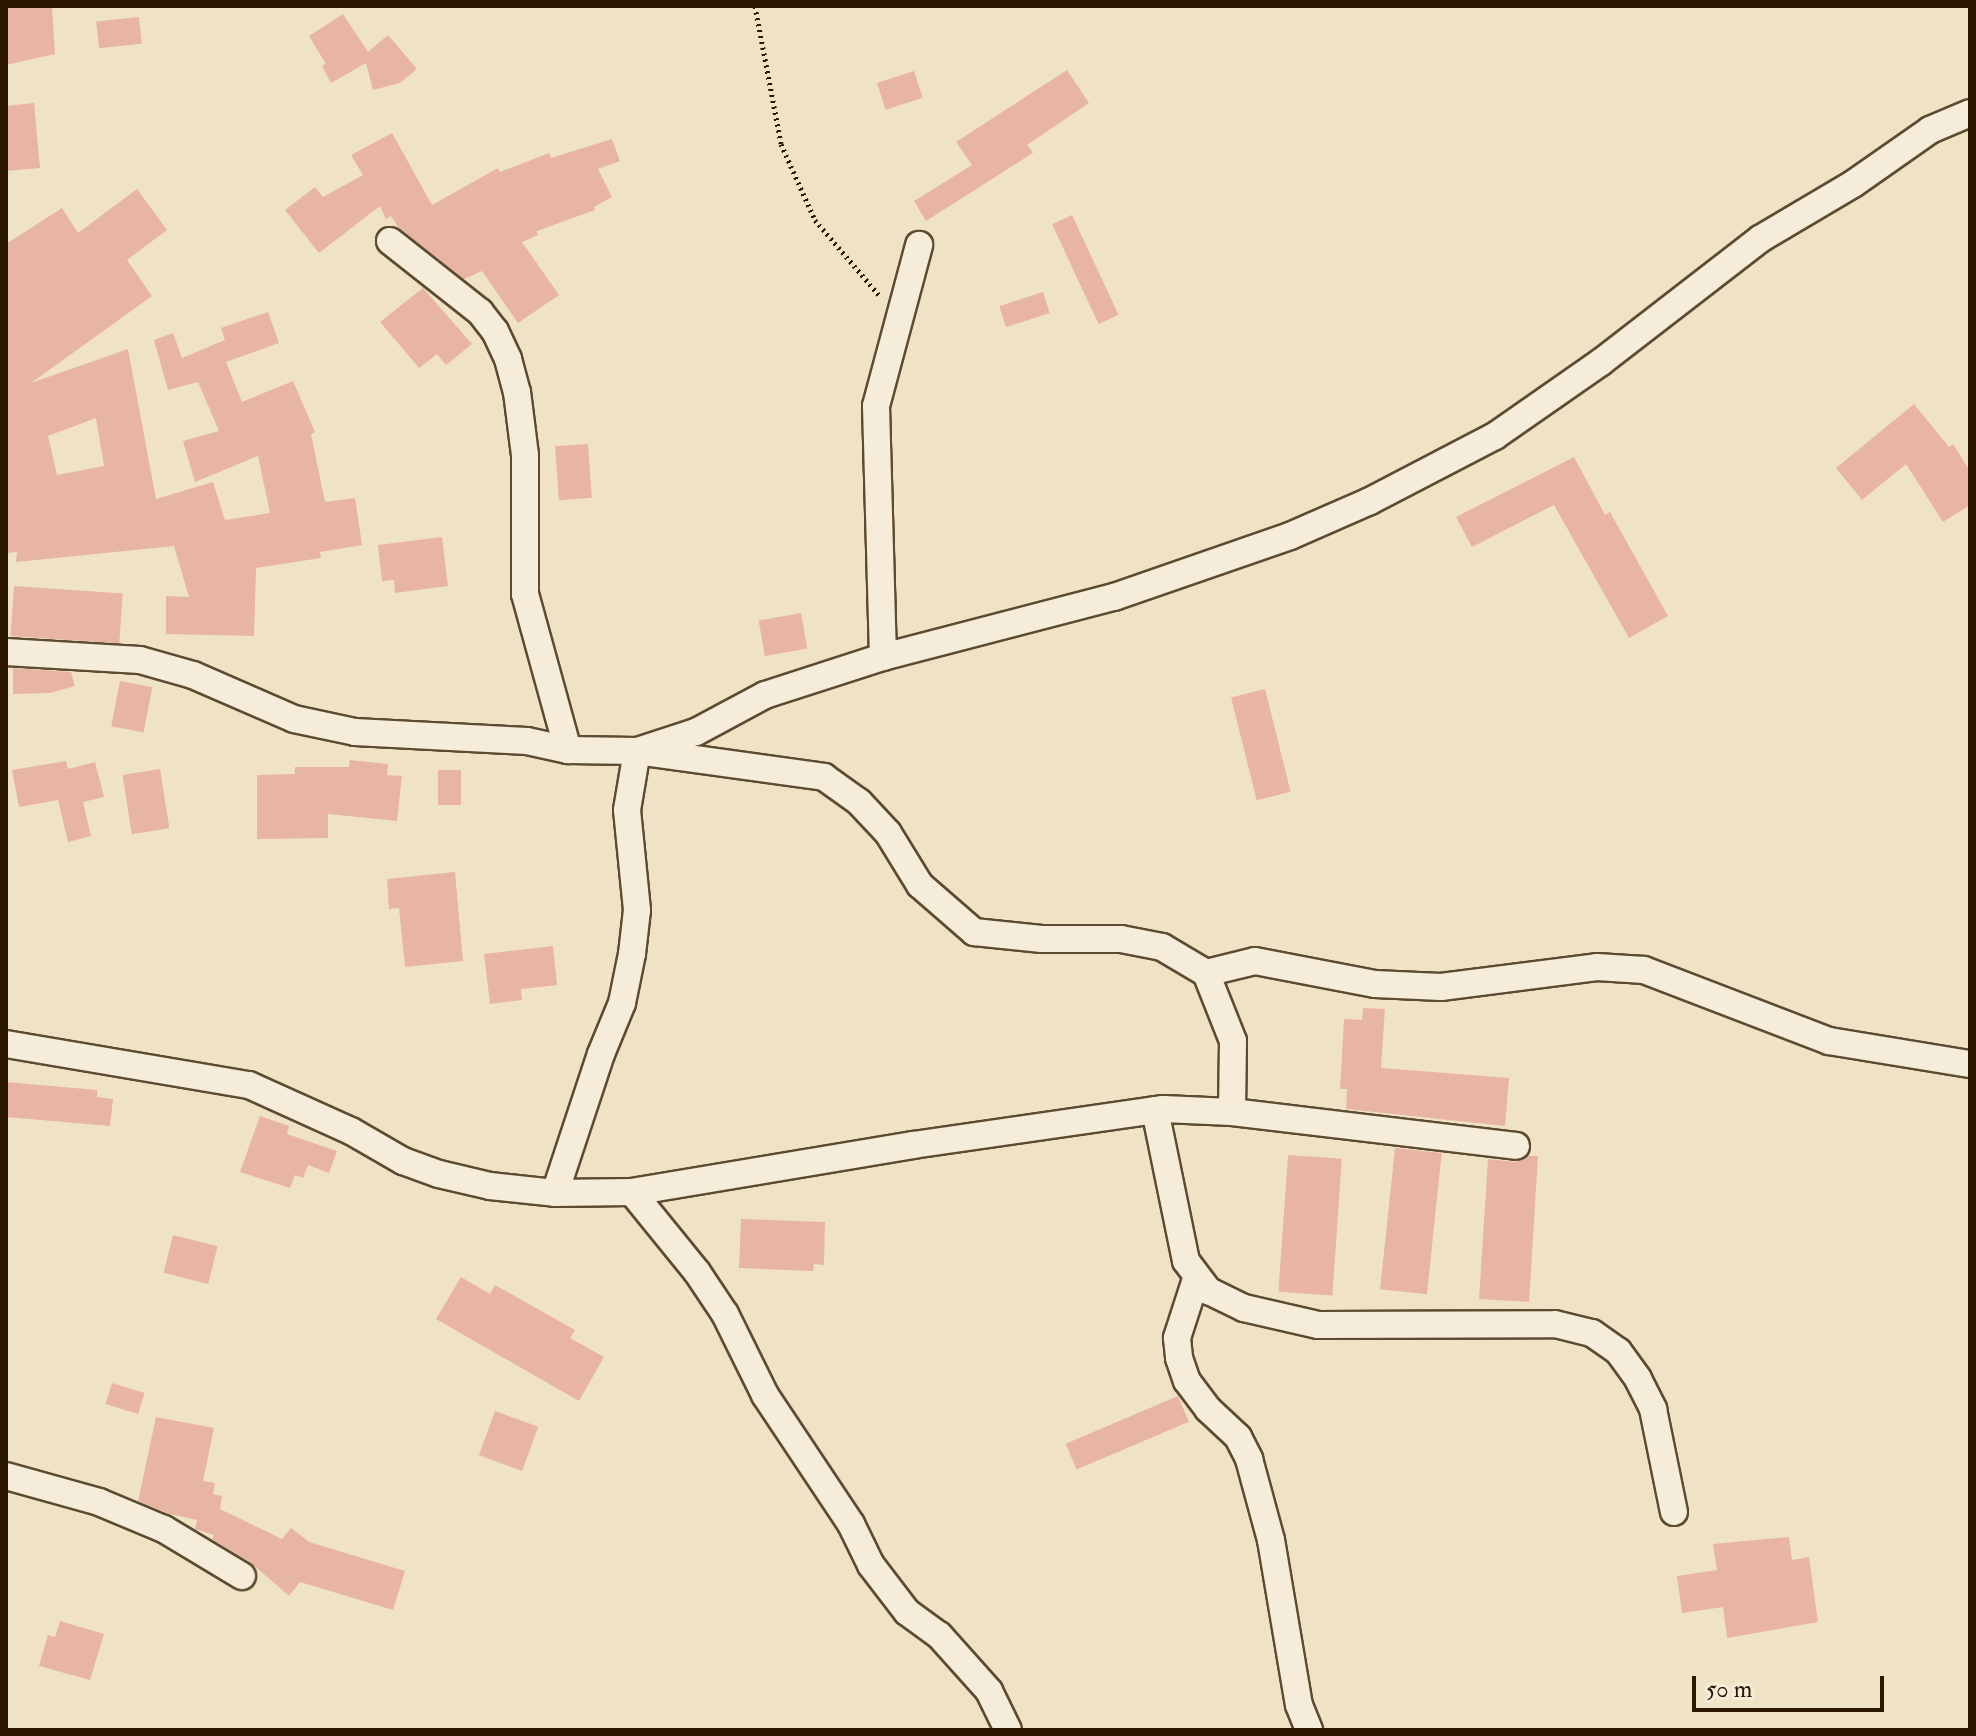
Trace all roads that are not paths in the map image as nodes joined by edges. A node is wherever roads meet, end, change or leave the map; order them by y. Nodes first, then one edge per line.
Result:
1 (1970, 113) edge
2 (390, 241) dead end
3 (919, 245) dead end
4 (6, 652) edge
5 (883, 657) junction
6 (568, 750) junction
7 (637, 751) junction
8 (1206, 973) junction
9 (6, 1044) edge
10 (1970, 1064) edge
11 (1155, 1110) junction
12 (1232, 1112) junction
13 (1516, 1146) dead end
14 (632, 1192) junction
15 (555, 1193) junction
16 (1196, 1279) junction
17 (6, 1476) edge
18 (1674, 1512) dead end
19 (242, 1576) dead end
20 (1008, 1730) edge
21 (1309, 1730) edge

1 - 5 street
2 - 6 street
3 - 5 street
4 - 6 street
5 - 7 street
6 - 7 street
7 - 8 street
7 - 15 street
8 - 10 street
8 - 12 street
9 - 15 street
11 - 12 street
11 - 14 street
11 - 16 street
12 - 13 street
14 - 15 street
14 - 20 street
16 - 18 street
16 - 21 street
17 - 19 street

